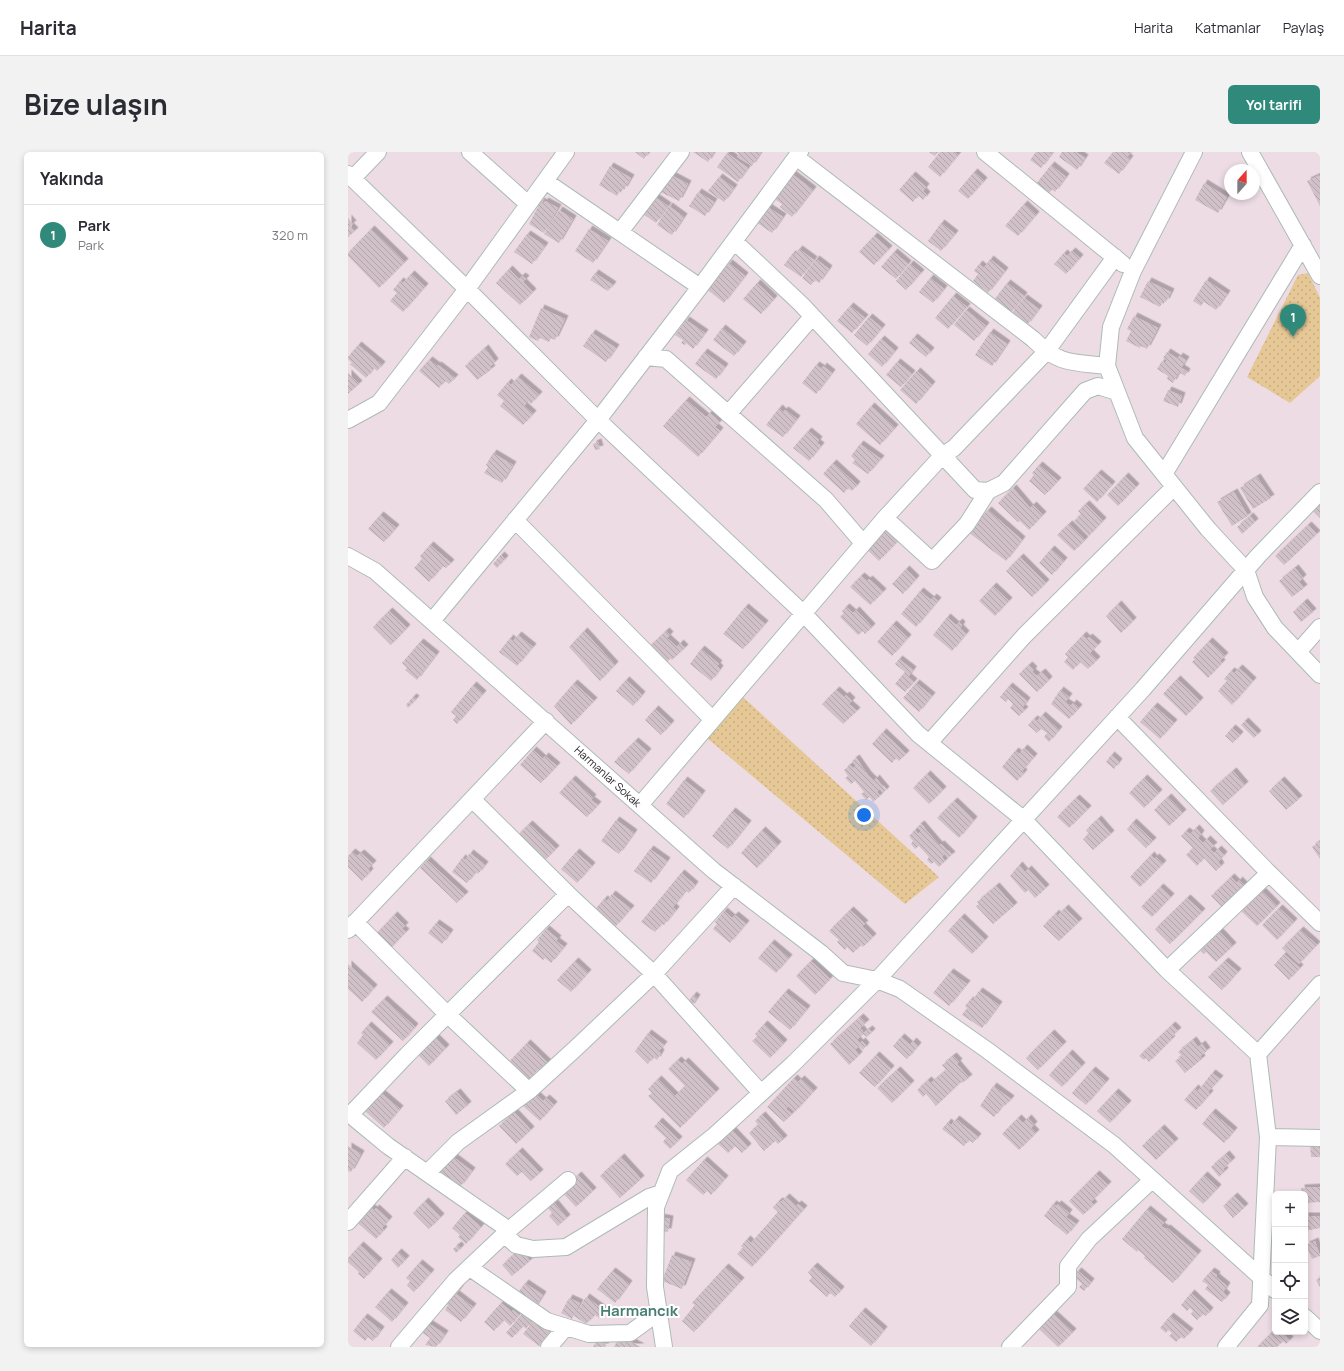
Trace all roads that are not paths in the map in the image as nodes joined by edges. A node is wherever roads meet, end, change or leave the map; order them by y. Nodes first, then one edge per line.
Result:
1 (378, 152) edge
2 (470, 152) edge
3 (566, 152) edge
4 (681, 152) edge
5 (985, 152) edge
6 (1250, 152) edge
7 (1191, 153) edge
8 (798, 154) edge
9 (350, 176) edge
10 (545, 181) junction
11 (528, 204) junction
12 (620, 232) junction
13 (734, 241) junction
14 (1303, 246) junction
15 (1115, 257) junction
16 (1133, 271) junction
17 (1320, 276) edge
18 (700, 287) junction
19 (467, 289) junction
20 (812, 317) junction
21 (1046, 352) junction
22 (646, 357) junction
23 (1107, 366) junction
24 (1117, 392) junction
25 (728, 414) junction
26 (348, 419) edge
27 (598, 420) junction
28 (942, 456) junction
29 (1164, 474) junction
30 (1174, 487) junction
31 (988, 491) junction
32 (1320, 492) edge
33 (885, 518) junction
34 (515, 520) junction
35 (863, 543) junction
36 (348, 556) edge
37 (1246, 570) junction
38 (803, 613) junction
39 (432, 621) junction
40 (1320, 627) edge
41 (1298, 652) junction
42 (1320, 675) edge
43 (1117, 717) junction
44 (712, 719) junction
45 (546, 721) junction
46 (929, 743) junction
47 (472, 799) junction
48 (640, 805) junction
49 (1023, 819) junction
50 (1269, 873) junction
51 (734, 886) junction
52 (568, 894) junction
53 (1320, 923) edge
54 (352, 926) edge
55 (1167, 970) junction
56 (654, 974) junction
57 (877, 980) junction
58 (1320, 984) edge
59 (447, 1014) junction
60 (1258, 1054) junction
61 (528, 1091) junction
62 (761, 1093) junction
63 (349, 1114) edge
64 (1268, 1137) junction
65 (1320, 1138) edge
66 (405, 1157) junction
67 (428, 1172) junction
68 (568, 1180) dead end
69 (1152, 1180) junction
70 (661, 1194) junction
71 (348, 1222) edge
72 (507, 1233) junction
73 (470, 1268) junction
74 (1260, 1277) junction
75 (1272, 1287) edge
76 (659, 1312) junction
77 (1308, 1320) edge
78 (566, 1327) junction
79 (1320, 1331) edge
80 (398, 1347) edge
81 (549, 1347) edge
82 (664, 1347) edge
83 (1010, 1347) edge
84 (1226, 1347) edge

1 - 9 street
2 - 11 street
3 - 10 street
4 - 12 street
5 - 15 street
6 - 14 street
7 - 16 street
8 - 13 street
8 - 21 street
9 - 19 street
10 - 11 street
10 - 12 street
11 - 19 street
12 - 18 street
13 - 18 street
13 - 20 street
14 - 17 street
14 - 29 street
15 - 16 street
15 - 21 street
16 - 23 street
18 - 22 street
19 - 26 street
19 - 27 street
20 - 25 street
20 - 28 street
21 - 23 street
21 - 28 street
22 - 25 street
22 - 27 street
23 - 24 street
24 - 29 street
24 - 31 street
25 - 35 street
27 - 34 street
27 - 38 street
28 - 31 street
28 - 33 street
29 - 30 street
30 - 37 street
30 - 46 street
31 - 33 street
32 - 37 street
33 - 35 street
34 - 39 street
34 - 44 street
35 - 38 street
36 - 39 street, Harmanlar Sokak
37 - 41 street
37 - 43 street
38 - 44 street
38 - 46 street
39 - 45 street, Harmanlar Sokak
40 - 41 street
41 - 42 street
43 - 49 street
43 - 50 street
44 - 48 street
45 - 47 street
45 - 48 street, Harmanlar Sokak
46 - 49 street
47 - 52 street
47 - 54 street
48 - 51 street, Harmanlar Sokak
49 - 55 street
49 - 57 street
50 - 53 street
50 - 55 street
51 - 56 street
51 - 57 street, Harmanlar Sokak
52 - 56 street
52 - 59 street
54 - 59 street
55 - 60 street
56 - 61 street
56 - 62 street
57 - 62 street
57 - 69 street, Harmanlar Sokak
58 - 60 street
59 - 61 street
59 - 63 street
60 - 64 street
61 - 67 street
62 - 70 street
63 - 66 street
64 - 65 street
64 - 74 street
66 - 67 street
66 - 71 street
67 - 72 street
68 - 72 street
69 - 74 street, Harmanlar Sokak
69 - 83 street
70 - 72 street
70 - 76 street
72 - 73 street
73 - 78 street
73 - 80 street
74 - 75 street, Harmanlar Sokak
74 - 84 street
76 - 78 street
76 - 82 street
77 - 79 street
78 - 81 street

